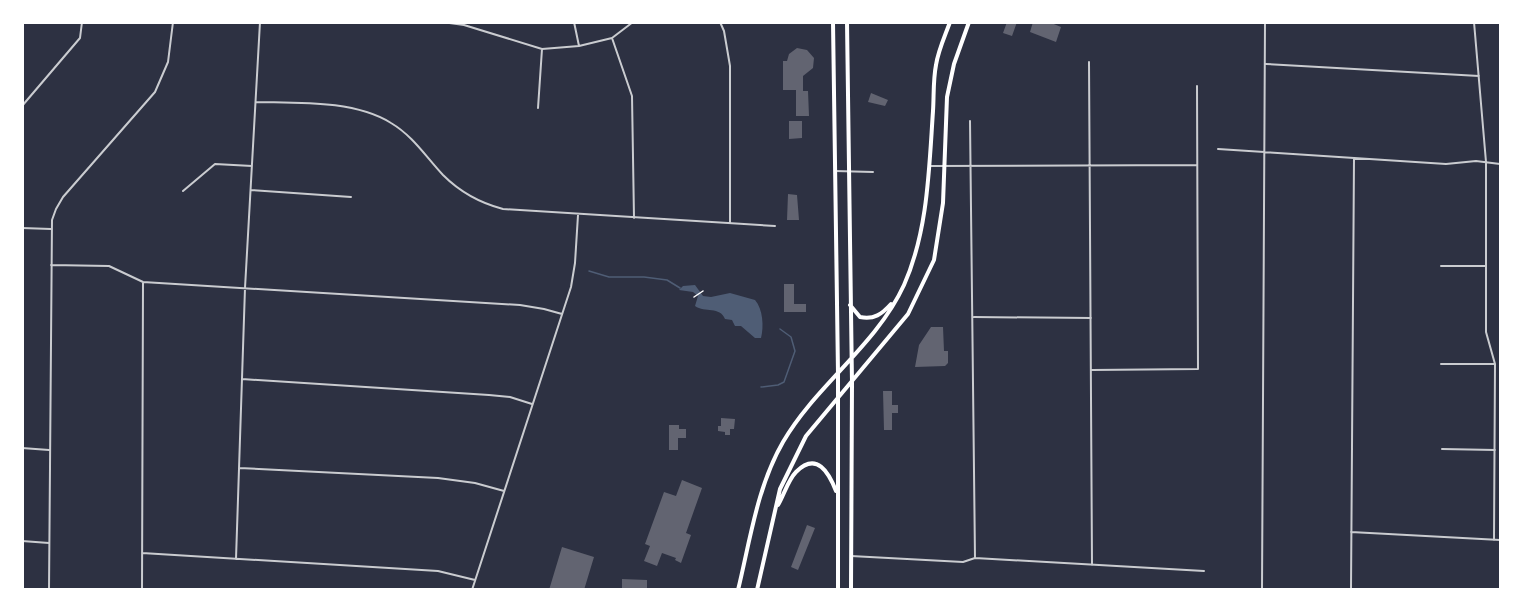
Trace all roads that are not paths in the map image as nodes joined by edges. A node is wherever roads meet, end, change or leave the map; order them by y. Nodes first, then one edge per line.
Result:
1 (82, 22) edge
2 (173, 22) edge
3 (260, 22) edge
4 (442, 22) edge
5 (574, 22) edge
6 (633, 22) edge
7 (720, 22) edge
8 (832, 22) edge
9 (847, 22) edge
10 (950, 22) edge
11 (969, 22) edge
12 (1265, 22) edge
13 (1474, 22) edge
14 (612, 38) junction
15 (579, 46) junction
16 (542, 49) junction
17 (1089, 62) dead end
18 (1265, 64) junction
19 (1479, 76) junction
20 (1197, 86) dead end
21 (256, 102) junction
22 (22, 106) edge
23 (538, 108) dead end
24 (970, 121) dead end
25 (1218, 149) dead end
26 (1265, 152) junction
27 (1354, 158) junction
28 (1486, 162) junction
29 (1500, 164) edge
30 (1197, 165) junction
31 (252, 166) junction
32 (929, 166) junction
33 (944, 166) junction
34 (970, 166) junction
35 (1090, 166) junction
36 (835, 171) junction
37 (849, 171) junction
38 (873, 172) dead end
39 (251, 190) junction
40 (183, 191) dead end
41 (351, 197) dead end
42 (578, 215) junction
43 (633, 218) junction
44 (730, 223) junction
45 (775, 226) dead end
46 (22, 228) edge
47 (51, 229) junction
48 (51, 265) junction
49 (1441, 266) dead end
50 (1485, 266) junction
51 (144, 282) junction
52 (245, 288) junction
53 (896, 299) junction
54 (850, 304) junction
55 (562, 314) junction
56 (973, 317) junction
57 (1091, 318) junction
58 (850, 360) junction
59 (1442, 364) dead end
60 (1495, 364) junction
61 (1092, 370) junction
62 (838, 373) junction
63 (242, 379) junction
64 (852, 383) junction
65 (837, 400) junction
66 (532, 404) junction
67 (22, 448) edge
68 (49, 450) junction
69 (1442, 450) dead end
70 (1495, 450) junction
71 (240, 468) junction
72 (504, 491) junction
73 (837, 495) junction
74 (775, 511) junction
75 (1351, 532) junction
76 (1494, 540) junction
77 (1500, 540) edge
78 (22, 541) edge
79 (49, 543) junction
80 (142, 553) junction
81 (851, 556) junction
82 (975, 558) junction
83 (236, 559) junction
84 (1092, 565) junction
85 (1204, 571) dead end
86 (475, 580) junction
87 (49, 590) edge
88 (142, 590) edge
89 (472, 590) edge
90 (738, 590) edge
91 (757, 590) edge
92 (838, 590) edge
93 (851, 590) edge
94 (1263, 590) edge
95 (1351, 590) edge

1 - 22 street
2 - 47 street
3 - 21 street
4 - 16 street
5 - 15 street
6 - 14 street
7 - 44 street
8 - 36 main road
9 - 37 main road
10 - 32 main road
11 - 33 main road
12 - 18 street
13 - 19 street
14 - 15 street
14 - 43 street
15 - 16 street
16 - 23 street
17 - 35 street
18 - 19 street
18 - 26 street
19 - 28 street
20 - 30 street
21 - 31 street
21 - 42 street
24 - 34 street
25 - 26 street
26 - 27 street
26 - 94 street
27 - 28 street
27 - 75 street
28 - 29 street
28 - 50 street
30 - 35 street
30 - 61 street
31 - 39 street
31 - 40 street
32 - 33 street
32 - 53 main road
33 - 34 street
33 - 64 main road
34 - 35 street
34 - 56 street
35 - 57 street
36 - 37 street
36 - 62 main road
37 - 38 street
37 - 54 main road
39 - 41 street
39 - 52 street
42 - 43 street
42 - 55 street
43 - 44 street
44 - 45 street
46 - 47 street
47 - 48 street
48 - 51 street
48 - 68 street
49 - 50 street
50 - 60 street
51 - 52 street
51 - 80 street
52 - 55 street
52 - 63 street
53 - 54 main road
53 - 58 main road
54 - 58 main road
55 - 66 street
56 - 57 street
56 - 82 street
57 - 61 street
58 - 62 main road
58 - 64 main road
59 - 60 street
60 - 70 street
61 - 84 street
62 - 65 main road
62 - 90 main road
63 - 66 street
63 - 71 street
64 - 65 main road
64 - 81 main road
65 - 73 main road
65 - 74 main road
66 - 72 street
67 - 68 street
68 - 79 street
69 - 70 street
70 - 76 street
71 - 72 street
71 - 83 street
72 - 86 street
73 - 74 main road
73 - 92 main road
74 - 91 main road
75 - 76 street
75 - 95 street
76 - 77 street
78 - 79 street
79 - 87 street
80 - 83 street
80 - 88 street
81 - 82 street
81 - 93 main road
82 - 84 street
83 - 86 street
84 - 85 street
86 - 89 street

